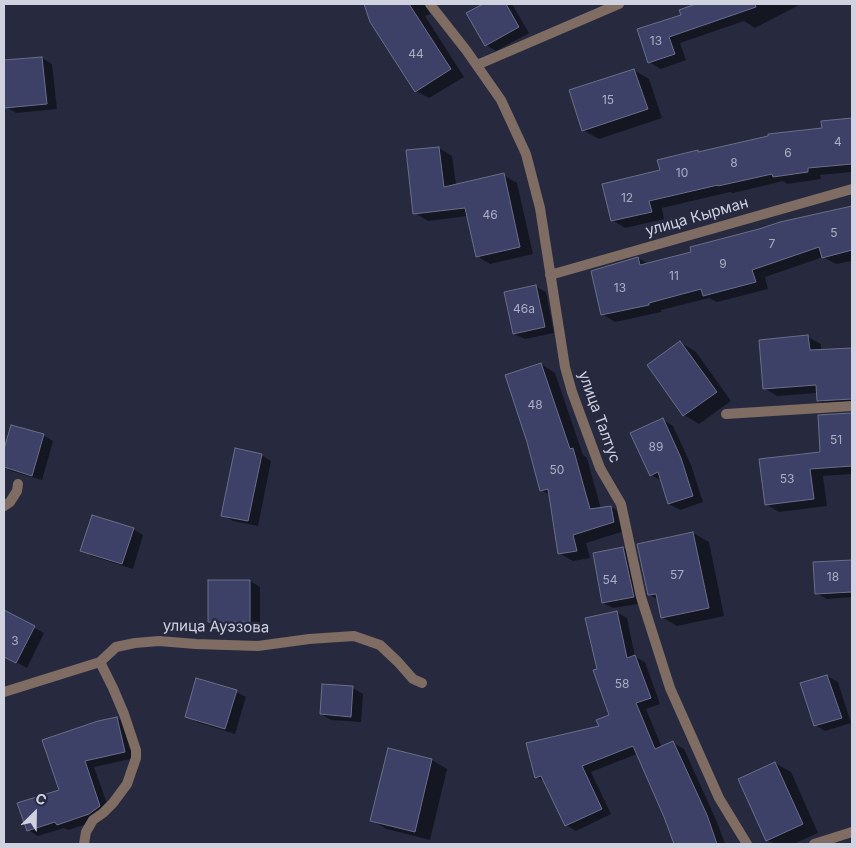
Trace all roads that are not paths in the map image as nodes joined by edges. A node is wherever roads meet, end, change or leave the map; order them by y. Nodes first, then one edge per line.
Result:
1 (430, 4) edge
2 (619, 4) edge
3 (477, 66) junction
4 (852, 188) edge
5 (550, 275) junction
6 (852, 406) edge
7 (726, 414) dead end
8 (18, 484) dead end
9 (4, 506) edge
10 (100, 662) junction
11 (422, 683) dead end
12 (4, 692) edge
13 (852, 832) edge
14 (84, 844) edge
15 (747, 844) edge
16 (814, 844) edge

1 - 3 street, улица Талтус
2 - 3 street
3 - 5 street, улица Талтус
4 - 5 street, улица Кырман
5 - 15 street, улица Талтус
6 - 7 street
8 - 9 street
10 - 11 street, улица Ауэзова
10 - 12 street, улица Ауэзова
10 - 14 street
13 - 16 street

